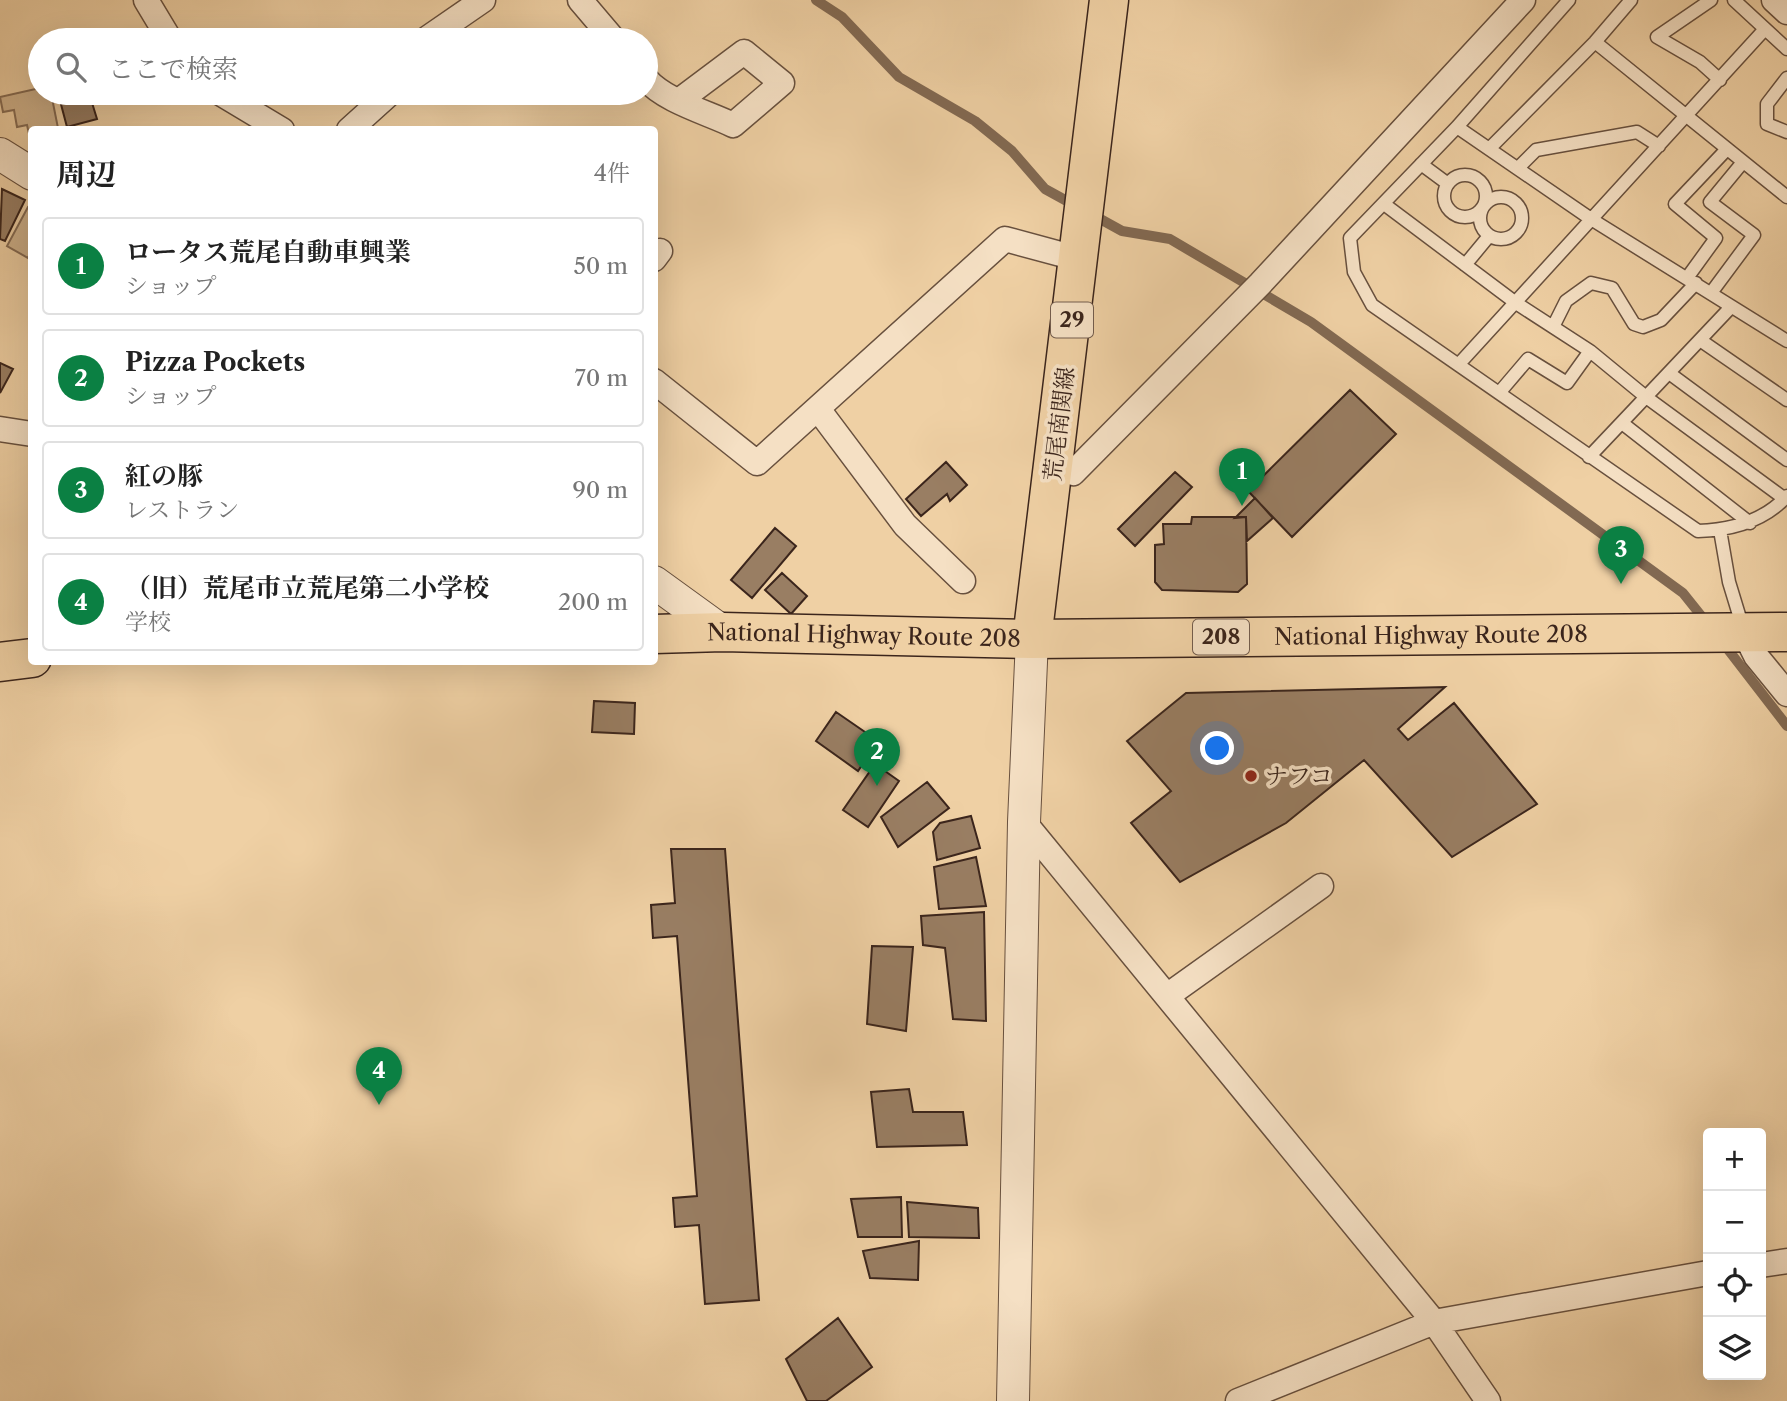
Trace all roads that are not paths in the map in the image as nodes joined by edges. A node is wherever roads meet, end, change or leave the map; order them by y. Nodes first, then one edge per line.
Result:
1 (146, 0) edge
2 (483, 0) edge
3 (580, 0) edge
4 (1109, 0) edge
5 (1522, 0) edge
6 (1569, 0) edge
7 (1631, 0) edge
8 (1711, 0) edge
9 (1734, 0) edge
10 (1773, 0) edge
11 (1787, 12) edge
12 (163, 28) edge
13 (442, 28) edge
14 (604, 28) edge
15 (1765, 29) junction
16 (1595, 42) junction
17 (1787, 50) edge
18 (1787, 78) edge
19 (1720, 80) junction
20 (658, 90) edge
21 (680, 100) dead end
22 (240, 105) edge
23 (377, 105) edge
24 (1686, 117) junction
25 (275, 126) edge
26 (353, 126) edge
27 (1457, 127) junction
28 (1787, 132) edge
29 (1659, 146) junction
30 (1489, 149) junction
31 (1727, 149) junction
32 (0, 154) edge
33 (1743, 162) junction
34 (1421, 164) junction
35 (1518, 169) junction
36 (28, 172) edge
37 (1448, 184) junction
38 (1787, 197) edge
39 (1384, 204) junction
40 (1483, 207) junction
41 (1591, 219) junction
42 (1489, 236) junction
43 (1080, 259) junction
44 (1465, 265) junction
45 (1692, 281) junction
46 (1711, 293) junction
47 (1516, 303) junction
48 (1731, 307) junction
49 (1554, 326) junction
50 (1700, 340) junction
51 (1787, 341) edge
52 (1590, 351) junction
53 (1459, 365) junction
54 (1669, 373) junction
55 (658, 384) edge
56 (1499, 393) junction
57 (1646, 397) junction
58 (1787, 400) edge
59 (818, 409) junction
60 (1622, 423) junction
61 (0, 430) edge
62 (28, 434) edge
63 (1589, 457) junction
64 (1787, 460) edge
65 (1054, 465) junction
66 (1786, 497) edge
67 (1750, 523) junction
68 (1720, 530) junction
69 (963, 581) dead end
70 (658, 585) edge
71 (723, 632) junction
72 (1744, 632) junction
73 (1787, 632) edge
74 (658, 634) edge
75 (1032, 639) junction
76 (28, 659) edge
77 (0, 662) edge
78 (1787, 694) edge
79 (1024, 822) junction
80 (1321, 886) dead end
81 (1167, 996) junction
82 (1787, 1261) edge
83 (1766, 1264) edge
84 (1703, 1274) edge
85 (1434, 1322) junction
86 (1012, 1400) edge
87 (1238, 1401) edge
88 (1488, 1401) edge

1 - 12 street
2 - 13 street
3 - 14 street
4 - 43 main road, 荒尾南関線 / 29
5 - 65 street
6 - 27 lane
7 - 16 lane
8 - 19 lane
9 - 15 lane
10 - 11 street
15 - 17 lane
15 - 19 lane
16 - 24 lane
16 - 30 lane
18 - 28 lane
19 - 24 lane
20 - 21 street
22 - 25 street
23 - 26 street
24 - 29 lane
24 - 31 lane
27 - 30 lane
27 - 34 lane
29 - 35 lane
29 - 41 lane
30 - 35 lane
31 - 33 lane
31 - 45 lane
32 - 36 street
33 - 38 lane
33 - 46 lane
34 - 37 lane
34 - 39 lane
35 - 41 lane
37 - 40 lane
37 - 40 lane
39 - 44 lane
39 - 53 lane
40 - 42 lane
40 - 42 lane
41 - 45 lane
41 - 47 lane
42 - 44 lane
43 - 59 street
43 - 65 main road, 荒尾南関線 / 29
44 - 47 lane
45 - 46 lane
45 - 49 lane
46 - 48 lane
47 - 49 lane
47 - 53 lane
48 - 50 lane
48 - 51 lane
49 - 52 lane
50 - 54 lane
50 - 58 lane
52 - 56 lane
52 - 57 lane
53 - 56 lane
54 - 57 lane
54 - 64 lane
55 - 59 street
56 - 63 lane
57 - 60 lane
57 - 66 lane
59 - 69 street
60 - 63 lane
60 - 67 lane
61 - 62 street
63 - 68 lane
65 - 75 main road, 荒尾南関線 / 29
66 - 67 lane
67 - 68 lane
68 - 72 lane
70 - 71 street
71 - 74 main road, National Highway Route 208 / 208
71 - 75 main road, National Highway Route 208 / 208
72 - 73 main road, National Highway Route 208 / 208
72 - 75 main road, National Highway Route 208 / 208
72 - 78 street
75 - 79 street
76 - 77 main road
79 - 81 street
79 - 86 street
80 - 81 street
81 - 85 street
82 - 83 street
84 - 85 street
85 - 87 street
85 - 88 street

